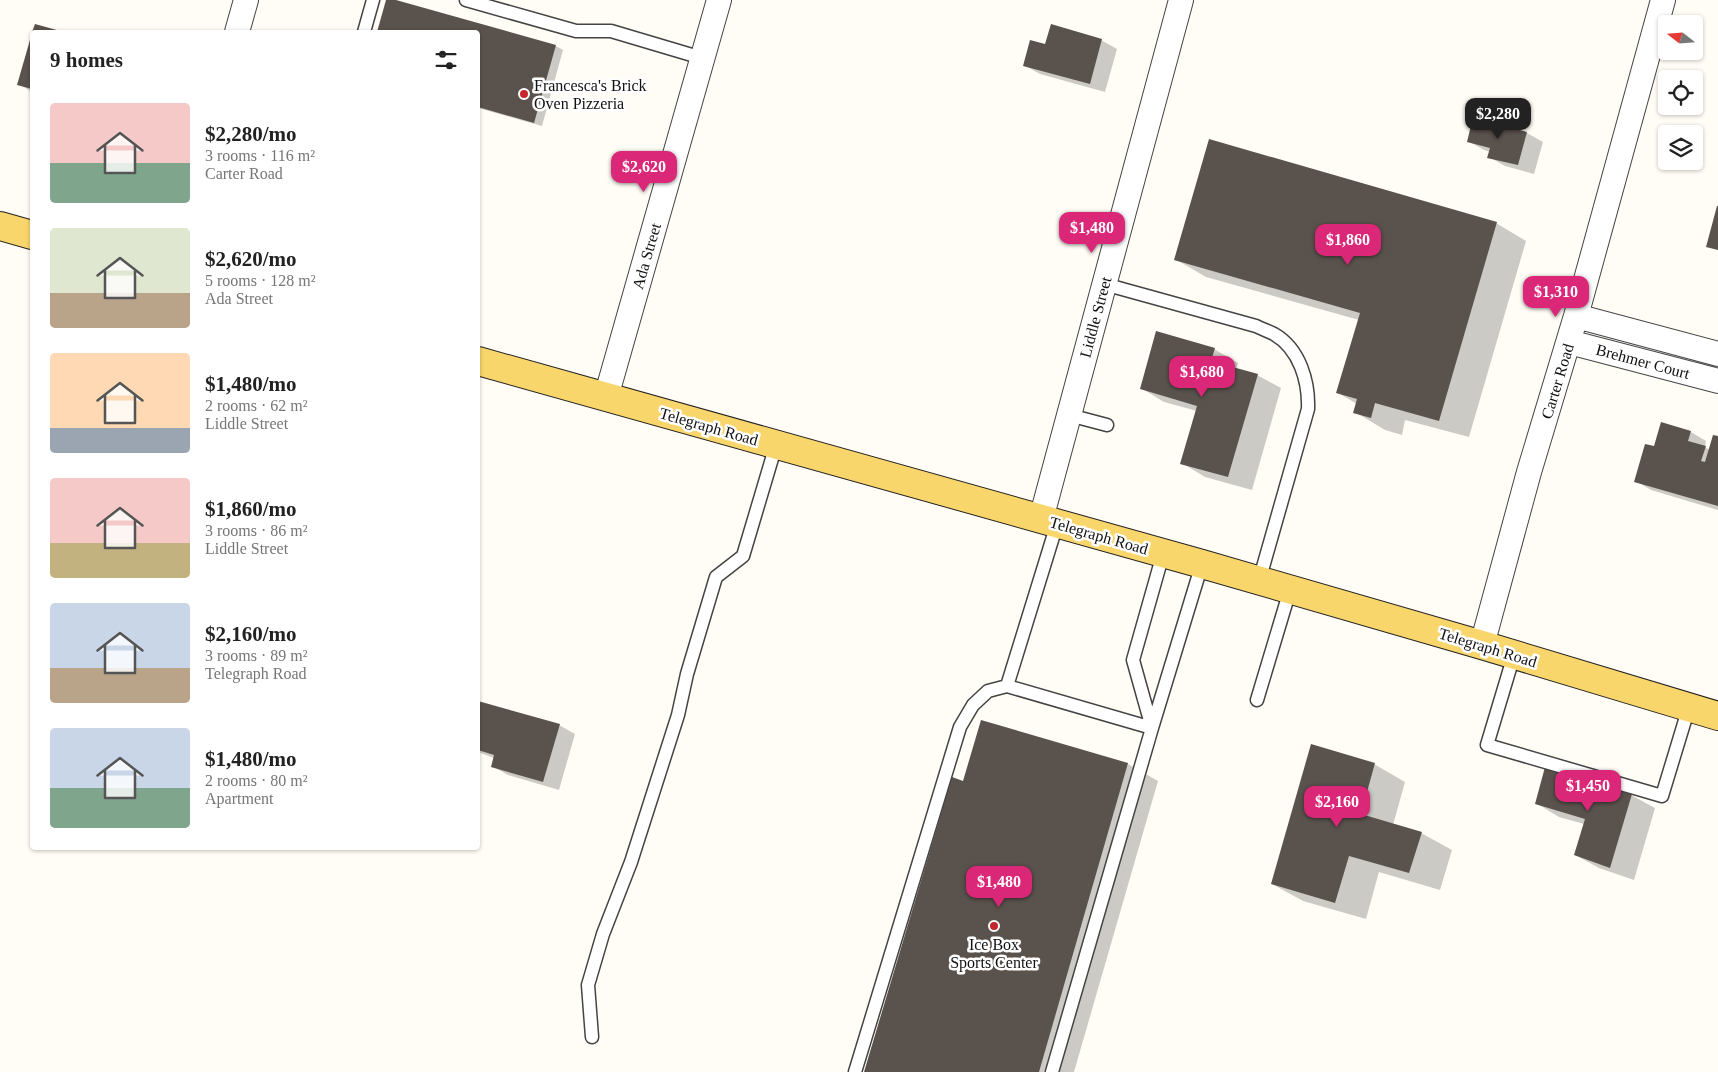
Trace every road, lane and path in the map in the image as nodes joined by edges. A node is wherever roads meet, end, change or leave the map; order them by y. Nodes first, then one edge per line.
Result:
1 (246, 0) edge
2 (373, 0) edge
3 (466, 0) edge
4 (719, 0) edge
5 (1181, 0) edge
6 (1663, 0) edge
7 (238, 30) edge
8 (365, 30) edge
9 (702, 58) junction
10 (0, 226) edge
11 (30, 234) edge
12 (1104, 284) junction
13 (1576, 316) junction
14 (1569, 342) junction
15 (1718, 354) edge
16 (480, 360) edge
17 (1718, 381) edge
18 (606, 397) junction
19 (1069, 414) junction
20 (1107, 425) dead end
21 (776, 445) junction
22 (1049, 521) junction
23 (1163, 554) junction
24 (1202, 564) junction
25 (1259, 581) junction
26 (1290, 590) junction
27 (1482, 645) junction
28 (1514, 655) junction
29 (1007, 686) junction
30 (1257, 700) dead end
31 (1689, 707) junction
32 (1718, 716) edge
33 (1152, 728) junction
34 (592, 1037) dead end
35 (855, 1072) edge
36 (1052, 1072) edge

1 - 7 street
2 - 8 lane
3 - 9 lane
4 - 9 street, Ada Street
5 - 12 street, Liddle Street
6 - 13 street, Carter Road
9 - 18 street, Ada Street
10 - 11 main road
12 - 19 street, Liddle Street
12 - 25 lane
13 - 14 street, Carter Road
13 - 15 street, Brehmer Court
14 - 17 street, Brehmer Court
14 - 27 street, Carter Road
16 - 18 main road, Telegraph Road
18 - 21 main road, Telegraph Road
19 - 20 lane
19 - 22 street, Liddle Street
21 - 22 main road, Telegraph Road
21 - 34 lane
22 - 23 main road, Telegraph Road
22 - 29 lane
23 - 24 main road, Telegraph Road
23 - 33 lane
24 - 25 main road, Telegraph Road
24 - 33 lane
25 - 26 main road, Telegraph Road
26 - 27 main road, Telegraph Road
26 - 30 lane
27 - 28 main road, Telegraph Road
28 - 31 main road, Telegraph Road
28 - 31 lane
29 - 33 lane
29 - 35 lane
31 - 32 main road, Telegraph Road
33 - 36 lane

